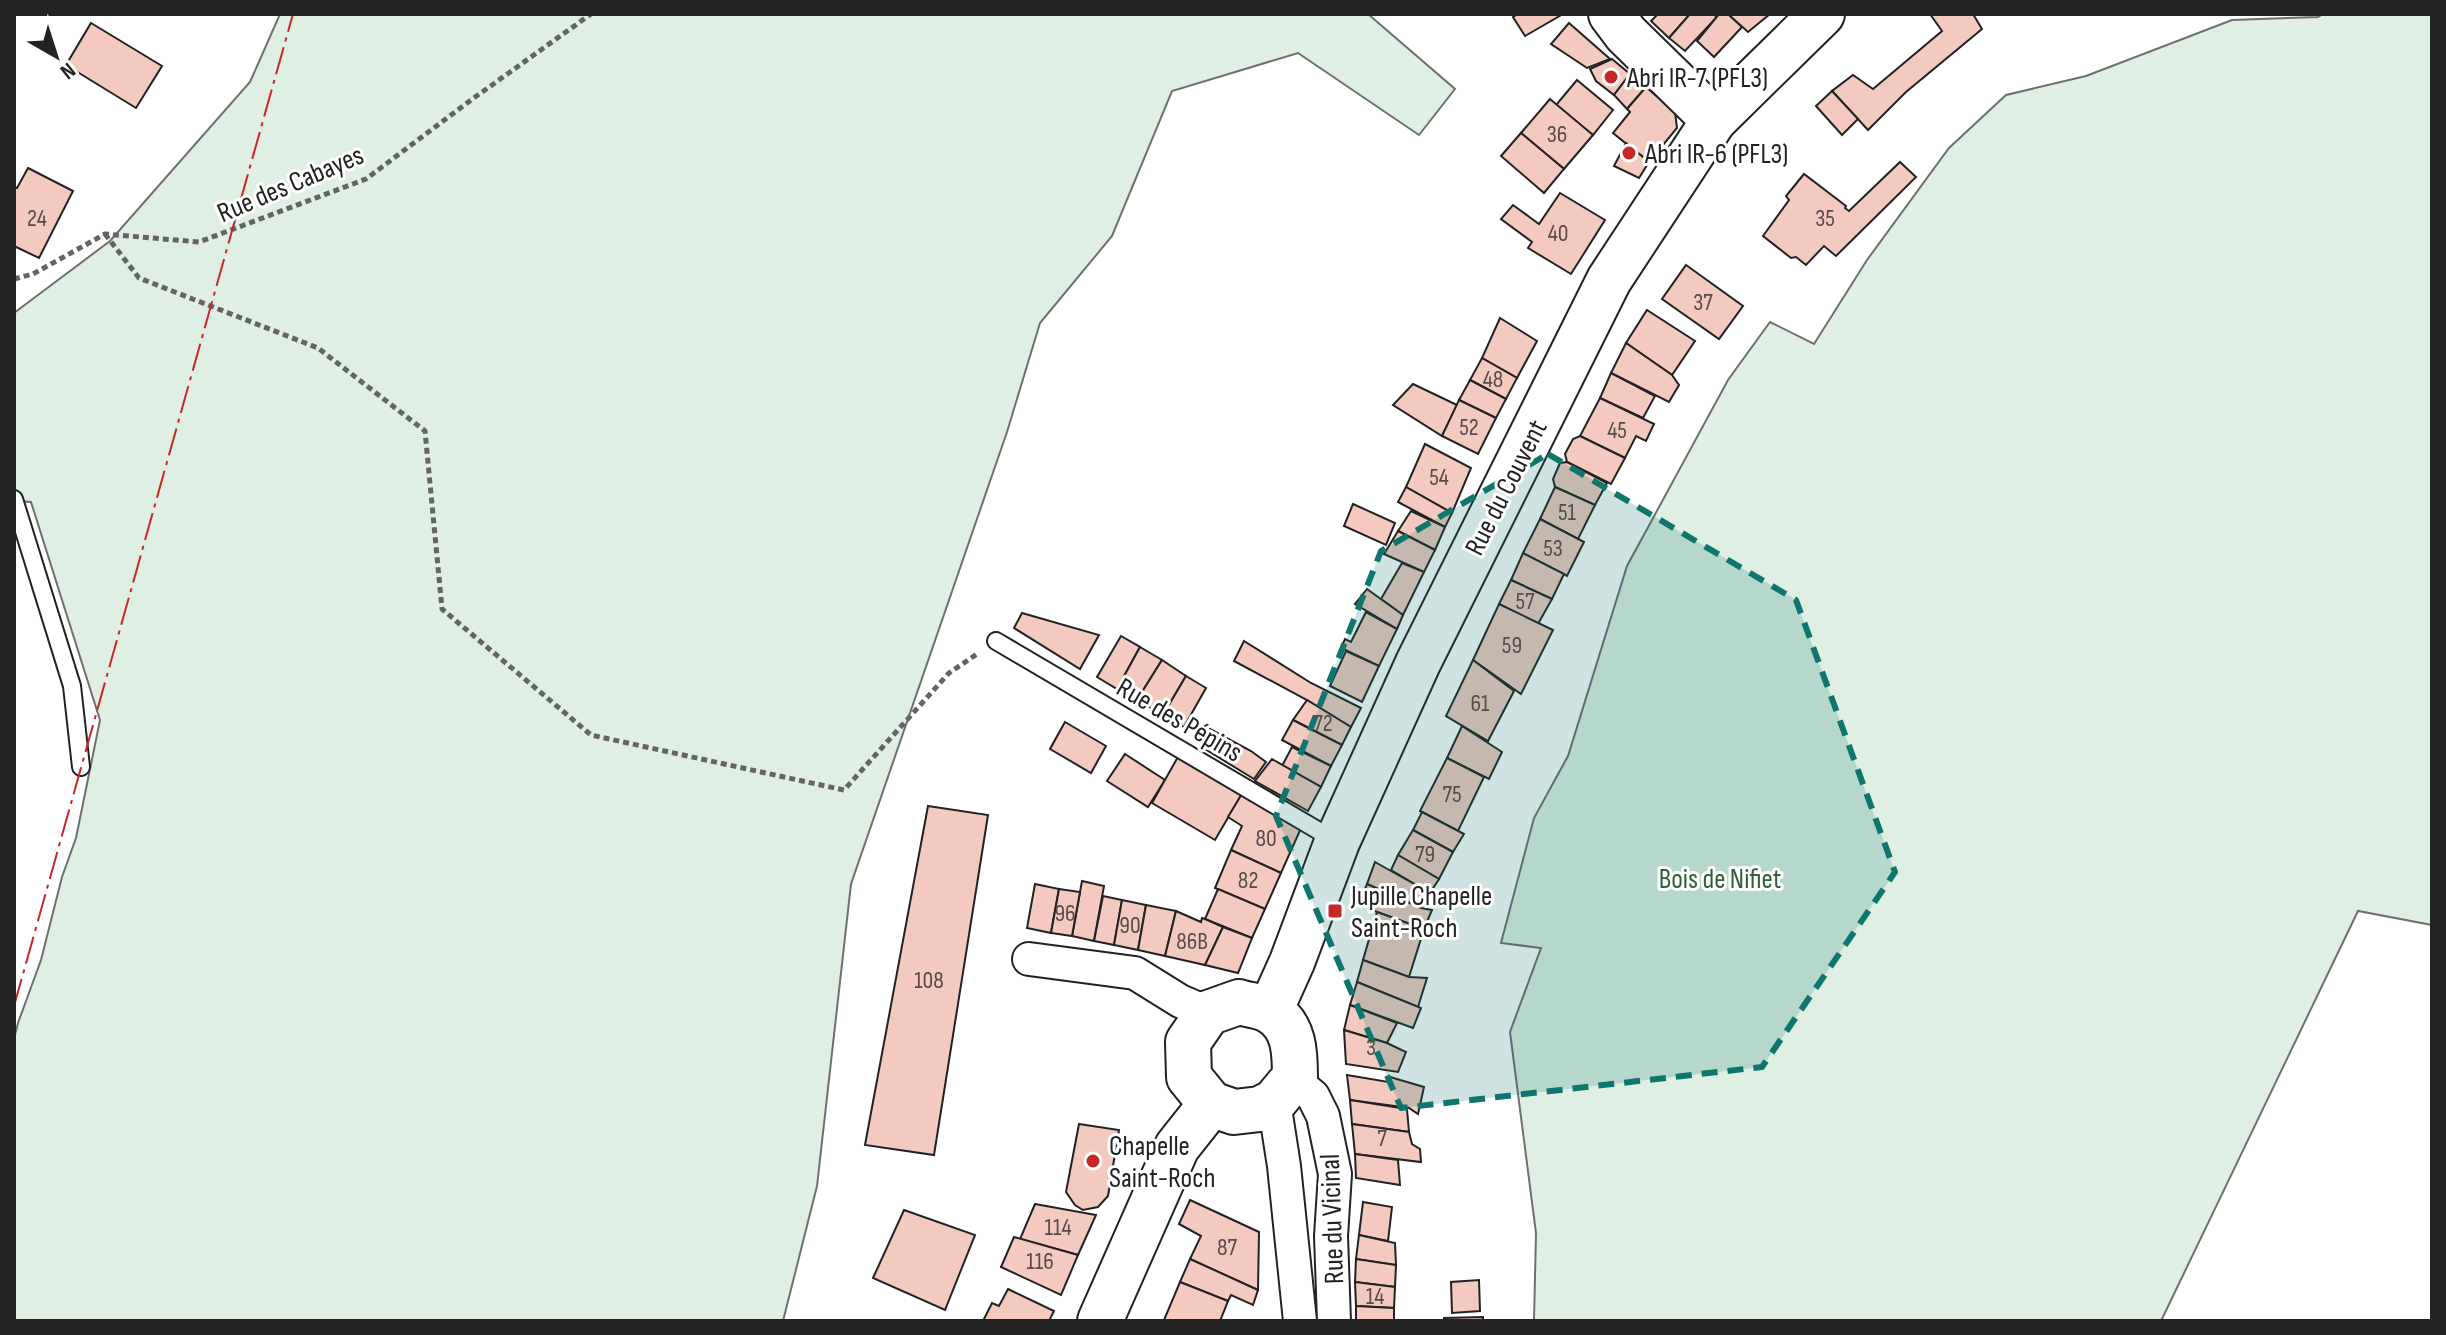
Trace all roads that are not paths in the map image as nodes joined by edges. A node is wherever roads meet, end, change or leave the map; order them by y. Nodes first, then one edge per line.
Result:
1 (1611, 14) edge
2 (1822, 14) edge
3 (1714, 120) junction
4 (14, 499) edge
5 (996, 641) road end
6 (81, 767) dead end
7 (1337, 842) junction
8 (1029, 959) dead end
9 (1270, 1011) junction
10 (1208, 1013) junction
11 (1284, 1092) junction
12 (1211, 1104) junction
13 (1100, 1321) edge
14 (1300, 1321) edge
15 (1334, 1321) edge

1 - 3 street
2 - 3 street, Rue du Couvent
3 - 7 street, Rue du Couvent
4 - 6 lane
5 - 7 lane, Rue des Pépins
7 - 9 street, Rue du Couvent
8 - 10 street
9 - 10 street
9 - 11 street
10 - 12 street
11 - 12 street
11 - 14 street
11 - 15 street, Rue du Vicinal
12 - 13 street

